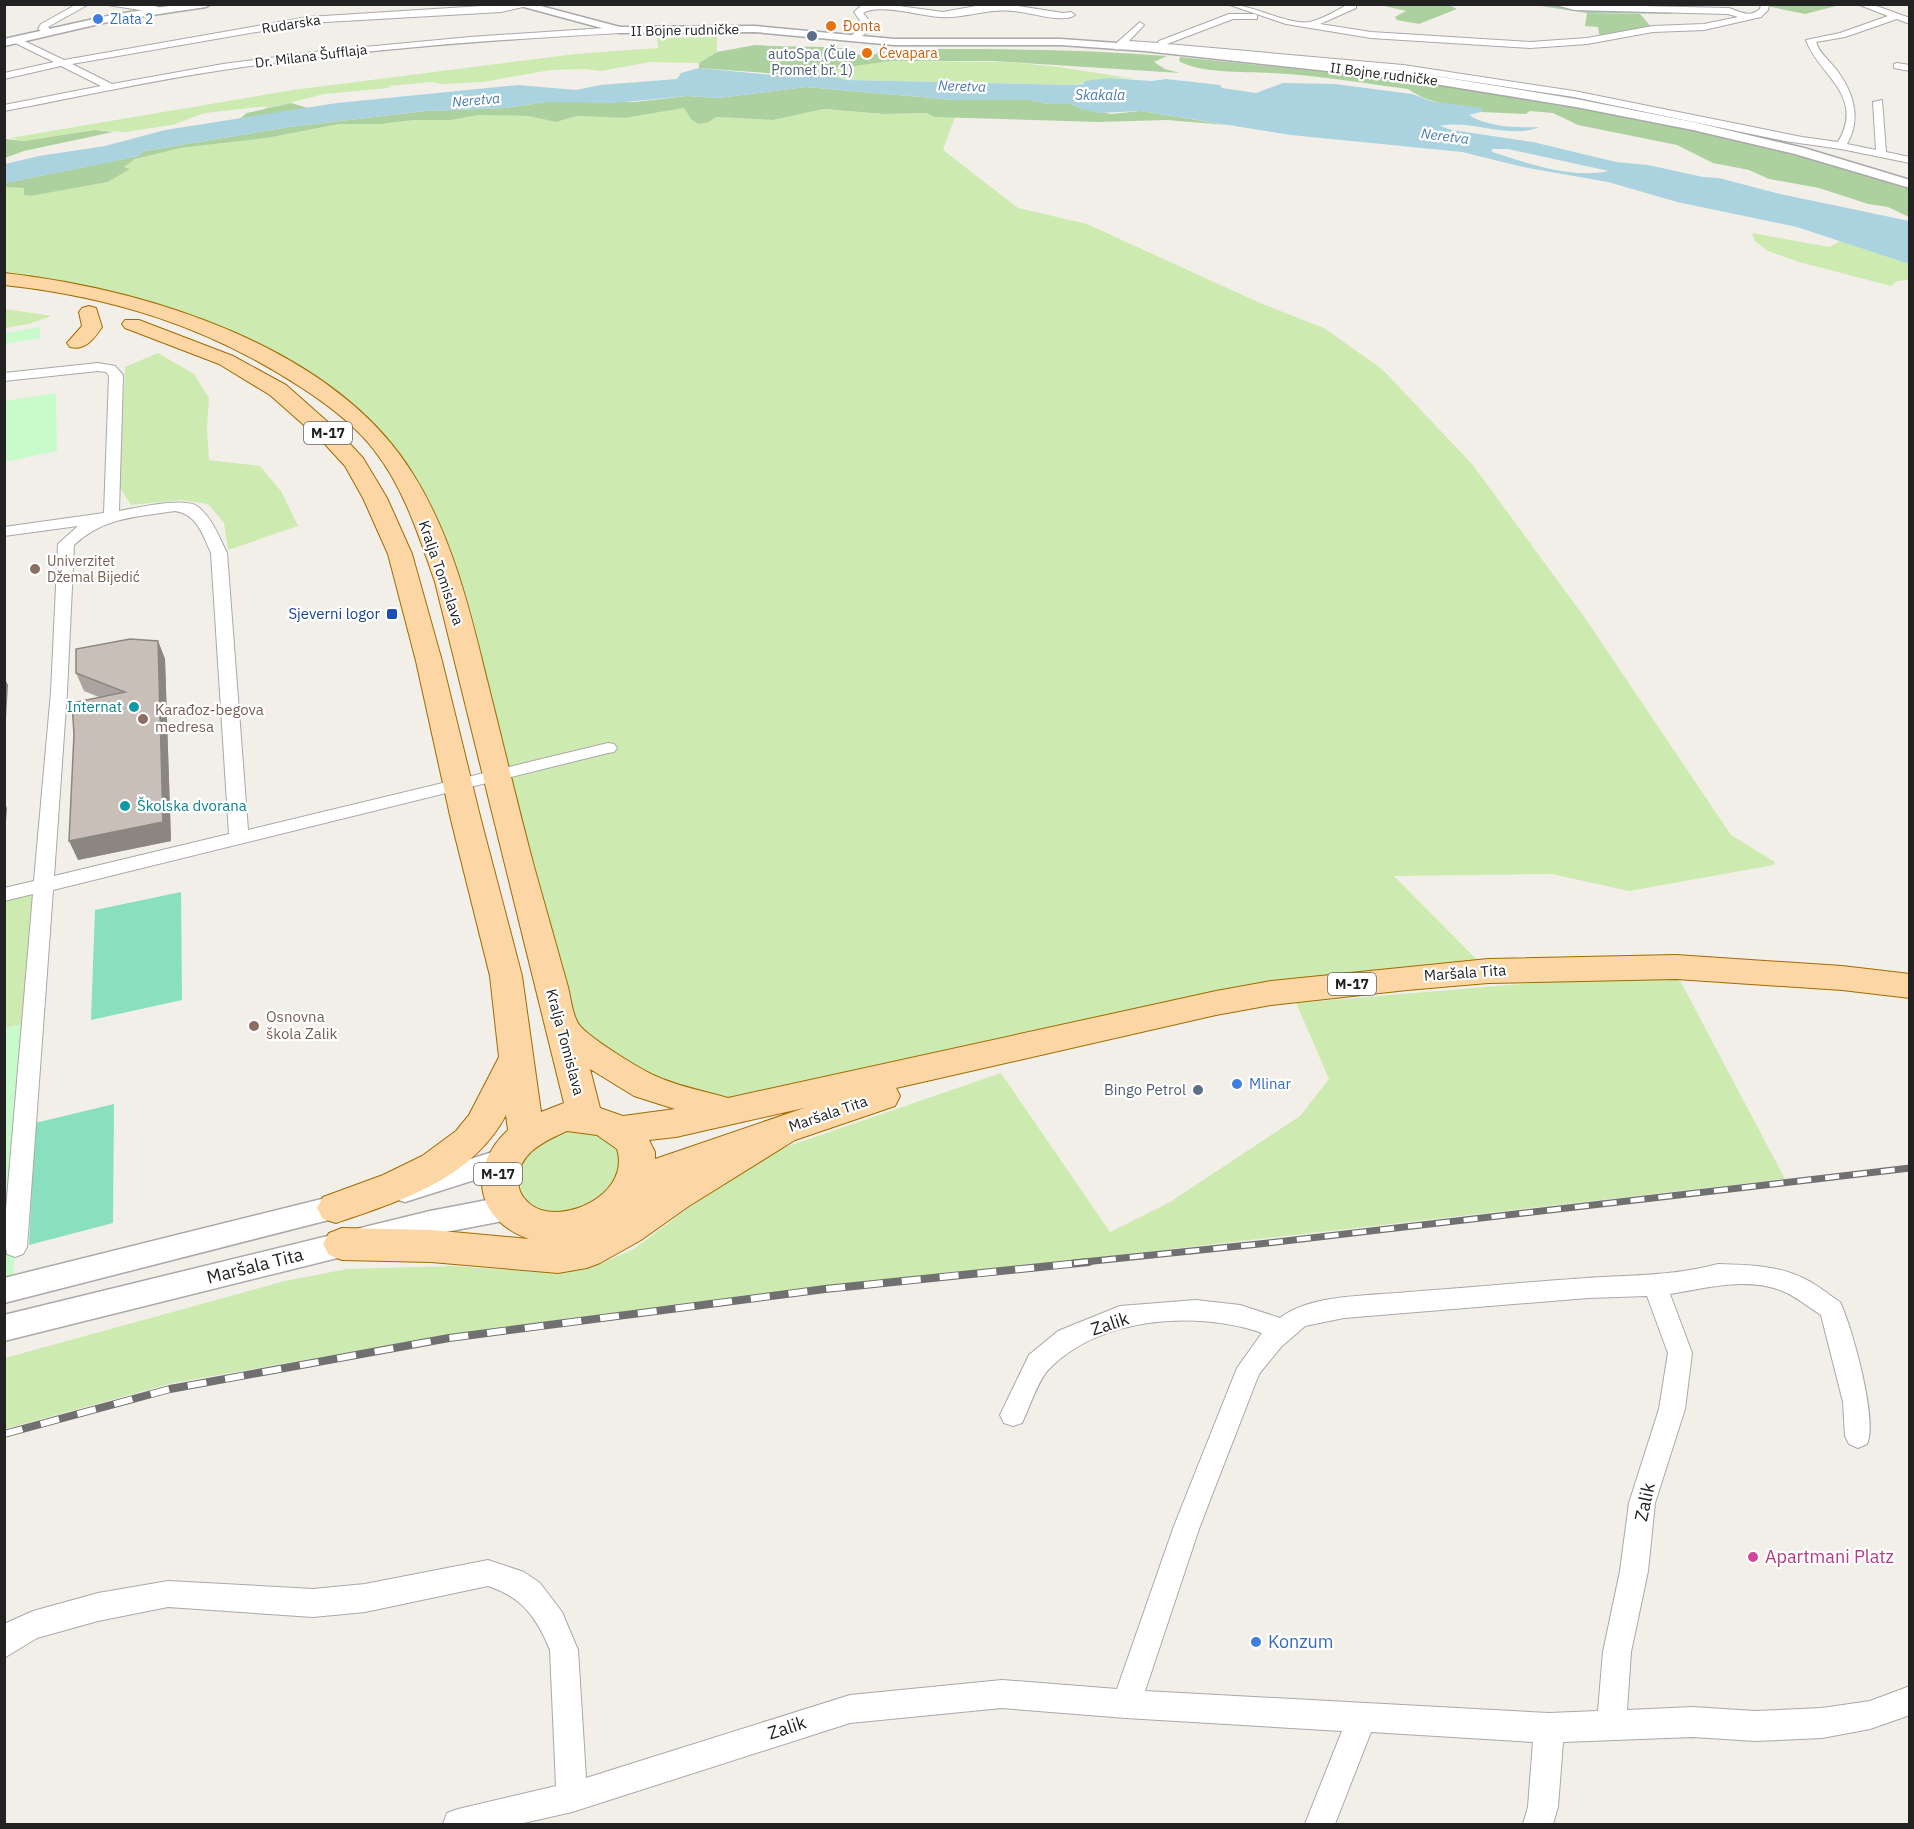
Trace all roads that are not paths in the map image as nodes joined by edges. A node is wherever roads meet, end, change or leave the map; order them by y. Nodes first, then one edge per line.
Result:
1 (85, 4) edge
2 (105, 4) edge
3 (194, 4) edge
4 (206, 4) edge
5 (1231, 4) edge
6 (1556, 4) edge
7 (1861, 4) edge
8 (520, 5) edge
9 (1016, 6) edge
10 (1353, 6) dead end
11 (179, 7) junction
12 (862, 7) edge
13 (1767, 9) edge
14 (160, 10) junction
15 (1071, 15) dead end
16 (1895, 17) junction
17 (1751, 18) junction
18 (987, 19) dead end
19 (1286, 21) junction
20 (1910, 21) edge
21 (1312, 24) junction
22 (1876, 24) junction
23 (1140, 25) dead end
24 (620, 30) junction
25 (1898, 30) dead end
26 (48, 32) junction
27 (855, 37) junction
28 (10, 41) edge
29 (1119, 45) junction
30 (1150, 47) junction
31 (63, 63) junction
32 (1897, 66) dead end
33 (1910, 68) edge
34 (4, 76) edge
35 (111, 87) junction
36 (1878, 102) dead end
37 (4, 108) edge
38 (1622, 108) junction
39 (1693, 126) junction
40 (1798, 139) junction
41 (1840, 146) junction
42 (1881, 154) junction
43 (1910, 160) edge
44 (1909, 183) edge
45 (4, 279) edge
46 (4, 297) edge
47 (43, 303) dead end
48 (77, 343) dead end
49 (4, 379) edge
50 (111, 515) junction
51 (4, 532) edge
52 (608, 748) dead end
53 (498, 775) junction
54 (458, 784) junction
55 (239, 838) junction
56 (43, 885) junction
57 (4, 895) edge
58 (1910, 986) edge
59 (564, 1032) junction
60 (1025, 1047) junction
61 (517, 1054) junction
62 (728, 1112) junction
63 (585, 1116) junction
64 (621, 1130) junction
65 (783, 1130) junction
66 (526, 1133) junction
67 (502, 1160) junction
68 (632, 1185) junction
69 (336, 1208) junction
70 (507, 1208) junction
71 (342, 1244) junction
72 (15, 1247) dead end
73 (1655, 1286) junction
74 (4, 1292) edge
75 (4, 1328) edge
76 (1283, 1330) junction
77 (1013, 1415) dead end
78 (1858, 1436) dead end
79 (4, 1644) edge
80 (1910, 1700) edge
81 (1126, 1704) junction
82 (1362, 1717) junction
83 (1612, 1724) junction
84 (1549, 1728) junction
85 (572, 1797) junction
86 (458, 1824) edge
87 (1320, 1824) edge
88 (1538, 1824) edge

1 - 26 street
2 - 14 street
3 - 11 street
4 - 11 street
5 - 19 street, II Bojne rudničke
6 - 17 street
7 - 16 street
8 - 24 street, II Bojne rudničke
8 - 31 street, Rudarska
9 - 12 street
9 - 15 street
9 - 18 street
10 - 21 street
11 - 14 street
12 - 27 street
13 - 17 street, II Bojne rudničke
14 - 26 street
16 - 20 street
16 - 22 street
17 - 21 street, II Bojne rudničke
19 - 21 street, II Bojne rudničke
19 - 30 street, II Bojne rudničke
22 - 25 street
22 - 41 street
23 - 29 street
24 - 27 street, II Bojne rudničke
24 - 35 street, Dr. Milana Šufflaja
26 - 28 street
27 - 29 street, II Bojne rudničke
28 - 31 street
29 - 30 street, II Bojne rudničke
30 - 38 street, II Bojne rudničke
30 - 38 street, II Bojne rudničke
31 - 34 street, Rudarska
31 - 35 street
32 - 33 street
35 - 37 street, Dr. Milana Šufflaja
36 - 42 street
38 - 39 street, II Bojne rudničke
38 - 40 street, II Bojne rudničke
39 - 40 street, II Bojne rudničke
39 - 44 street, II Bojne rudničke
40 - 41 street
41 - 42 street
42 - 43 street
45 - 53 main road, Kralja Tomislava / M-17
46 - 47 main road
48 - 54 main road, M-17
49 - 50 street
50 - 51 street
50 - 55 street
50 - 56 street
52 - 53 street
53 - 54 street
53 - 59 main road, Kralja Tomislava / M-17
54 - 55 street
54 - 61 main road, M-17
55 - 56 street
56 - 57 street
56 - 72 street
58 - 60 main road, Maršala Tita / M-17
59 - 62 main road
59 - 63 main road, Kralja Tomislava / M-17
60 - 62 main road, Maršala Tita / M-17
60 - 65 main road, Maršala Tita / M-17
61 - 66 main road, M-17
61 - 69 main road
62 - 64 main road, Maršala Tita / M-17
63 - 64 main road, M-17
63 - 66 main road, M-17
64 - 68 main road
65 - 68 main road, Maršala Tita / M-17
65 - 71 main road
66 - 67 main road, M-17
67 - 69 street
67 - 70 main road, M-17
68 - 70 main road, M-17
69 - 74 street
70 - 71 street, Maršala Tita
71 - 75 street, Maršala Tita
73 - 76 street
73 - 78 street
73 - 83 street, Zalik
76 - 77 street, Zalik
76 - 81 street
79 - 85 street
80 - 83 street, Zalik
81 - 82 street, Zalik
81 - 85 street, Zalik
82 - 84 street, Zalik
82 - 87 street
83 - 84 street, Zalik
84 - 88 street
85 - 86 street, Zalik

